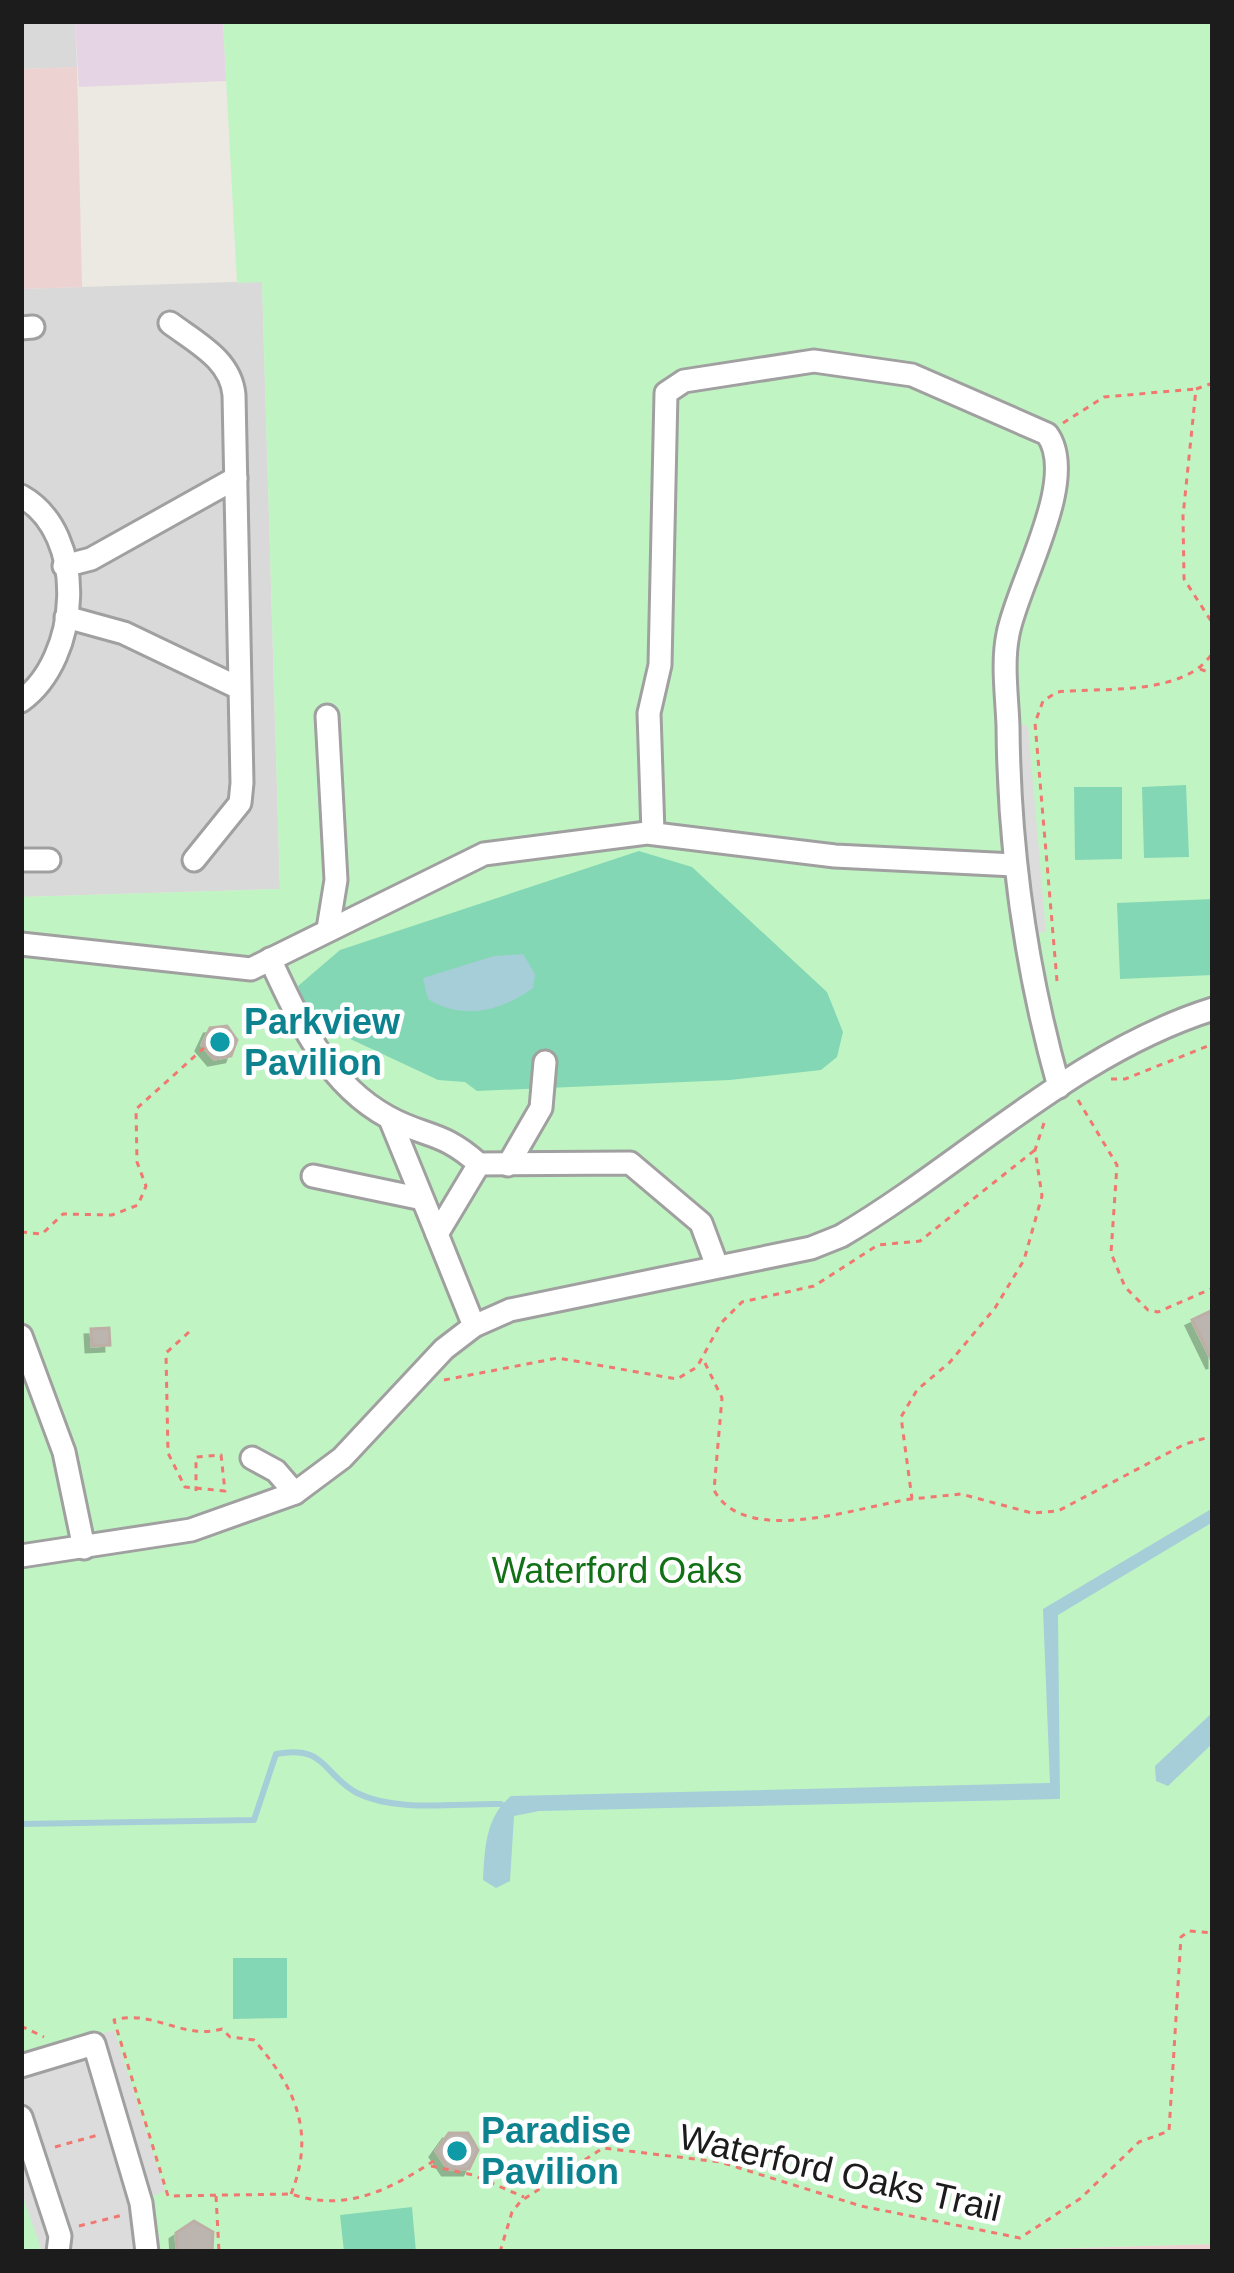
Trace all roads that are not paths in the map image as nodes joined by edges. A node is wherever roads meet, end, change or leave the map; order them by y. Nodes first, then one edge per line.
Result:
1 (170, 323) dead end
2 (236, 478) junction
3 (21, 496) edge
4 (64, 566) junction
5 (66, 617) junction
6 (239, 688) junction
7 (21, 701) edge
8 (327, 716) dead end
9 (653, 833) junction
10 (21, 860) edge
11 (49, 860) dead end
12 (194, 860) dead end
13 (1014, 866) junction
14 (328, 929) junction
15 (21, 944) edge
16 (270, 959) junction
17 (1213, 1009) edge
18 (545, 1062) dead end
19 (1066, 1090) junction
20 (390, 1119) junction
21 (479, 1164) junction
22 (508, 1165) junction
23 (313, 1175) dead end
24 (418, 1198) junction
25 (437, 1234) junction
26 (717, 1266) junction
27 (474, 1326) junction
28 (21, 1336) edge
29 (252, 1458) dead end
30 (295, 1493) junction
31 (85, 1548) junction
32 (21, 1556) edge
33 (21, 2066) edge
34 (21, 2117) edge
35 (58, 2242) edge
36 (146, 2252) edge

1 - 2 street
2 - 4 street
2 - 6 street
3 - 4 street
4 - 5 street
5 - 6 street
5 - 7 street
6 - 12 street
8 - 14 street
9 - 13 street
9 - 13 street
9 - 14 street
10 - 11 street
13 - 19 street
14 - 16 street
15 - 16 street
16 - 20 street
17 - 19 street
18 - 22 street
19 - 26 street
20 - 21 street
20 - 24 street
21 - 22 street
21 - 25 street
22 - 26 street
23 - 24 street
24 - 25 street
25 - 27 street
26 - 27 street
27 - 30 street
28 - 31 street
29 - 30 street
30 - 31 street
31 - 32 street
33 - 36 street
34 - 35 street

